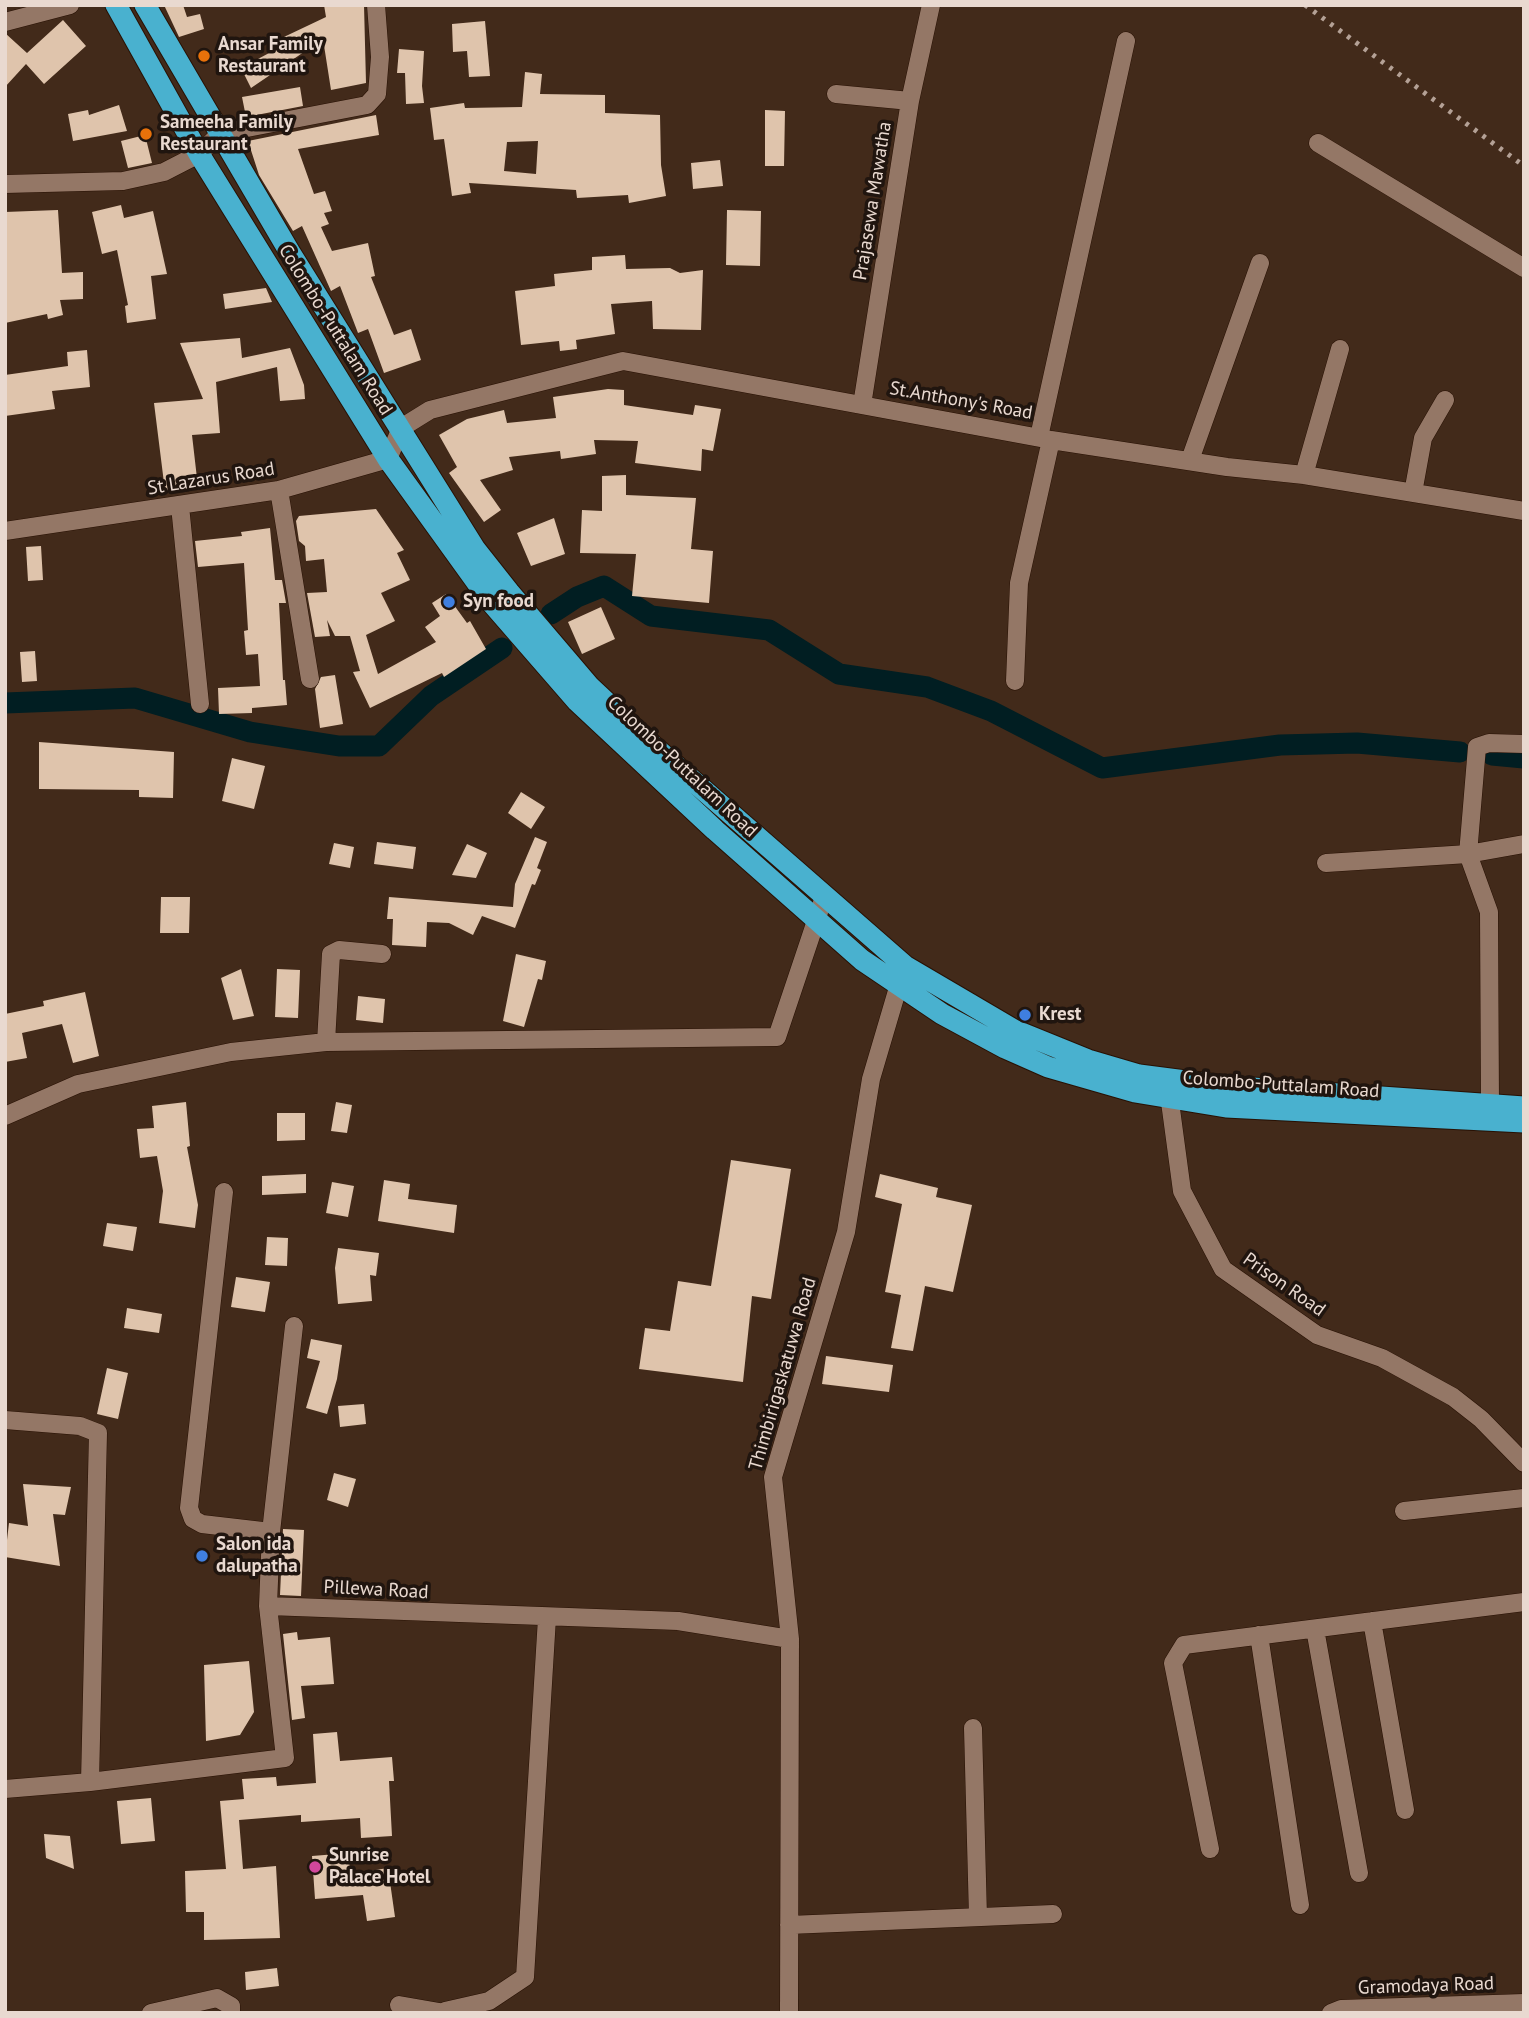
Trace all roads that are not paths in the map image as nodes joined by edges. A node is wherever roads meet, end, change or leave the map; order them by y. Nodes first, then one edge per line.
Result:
1 (71, 5) edge
2 (116, 5) edge
3 (145, 5) edge
4 (376, 5) edge
5 (931, 5) edge
6 (5, 22) edge
7 (1126, 41) dead end
8 (836, 94) dead end
9 (910, 101) junction
10 (221, 133) junction
11 (1318, 143) dead end
12 (200, 154) junction
13 (5, 184) edge
14 (1260, 263) dead end
15 (1524, 268) edge
16 (1340, 349) dead end
17 (1445, 400) dead end
18 (862, 405) junction
19 (401, 428) junction
20 (1045, 438) junction
21 (388, 459) junction
22 (1190, 460) junction
23 (1304, 475) junction
24 (279, 490) junction
25 (1413, 493) junction
26 (180, 506) junction
27 (1524, 511) edge
28 (5, 531) edge
29 (310, 679) dead end
30 (1015, 681) dead end
31 (200, 704) dead end
32 (1524, 744) edge
33 (1524, 844) edge
34 (1468, 854) junction
35 (1326, 863) dead end
36 (824, 897) junction
37 (815, 918) junction
38 (382, 954) dead end
39 (905, 966) junction
40 (898, 987) junction
41 (326, 1042) junction
42 (1168, 1090) junction
43 (1490, 1104) junction
44 (1524, 1107) edge
45 (5, 1116) edge
46 (1524, 1122) edge
47 (224, 1192) dead end
48 (294, 1326) dead end
49 (5, 1420) edge
50 (1524, 1462) edge
51 (1524, 1498) edge
52 (1404, 1511) dead end
53 (271, 1532) junction
54 (1524, 1602) edge
55 (268, 1606) junction
56 (547, 1618) junction
57 (1371, 1621) junction
58 (1315, 1629) junction
59 (1259, 1635) junction
60 (790, 1639) junction
61 (973, 1728) dead end
62 (90, 1782) junction
63 (5, 1789) edge
64 (1405, 1810) dead end
65 (1210, 1849) dead end
66 (1359, 1873) dead end
67 (1300, 1905) dead end
68 (1053, 1914) dead end
69 (978, 1917) junction
70 (789, 1925) junction
71 (1524, 2003) edge
72 (399, 2005) dead end
73 (445, 2012) edge
74 (151, 2013) edge
75 (231, 2013) edge
76 (789, 2013) edge
77 (1331, 2013) edge

1 - 6 street
2 - 12 highway, Colombo-Puttalam Road
3 - 10 highway, Colombo-Puttalam Road
4 - 10 street
5 - 9 street, Prajasewa Mawatha
7 - 20 street
8 - 9 street
9 - 18 street, Prajasewa Mawatha
10 - 12 street
10 - 19 highway, Colombo-Puttalam Road
11 - 15 street
12 - 13 street
12 - 21 highway, Colombo-Puttalam Road
14 - 22 street
16 - 23 street
17 - 25 street
18 - 19 street, St.Anthony's Road
18 - 20 street, St.Anthony's Road
19 - 21 street
19 - 36 highway, Colombo-Puttalam Road
20 - 22 street, St.Anthony's Road
20 - 30 street
21 - 24 street, St Lazarus Road
21 - 37 highway, Colombo-Puttalam Road
22 - 23 street, St.Anthony's Road
23 - 25 street, St.Anthony's Road
24 - 26 street, St Lazarus Road
24 - 29 street
25 - 27 street, St.Anthony's Road
26 - 28 street, St Lazarus Road
26 - 31 street
32 - 34 street
33 - 34 street
34 - 35 street
34 - 43 street
36 - 37 street
36 - 39 highway, Colombo-Puttalam Road
37 - 40 highway, Colombo-Puttalam Road
37 - 41 street
38 - 41 street
39 - 40 street, Thimbirigaskatuwa Road
39 - 42 highway, Colombo-Puttalam Road
40 - 42 highway, Colombo-Puttalam Road
40 - 60 street, Thimbirigaskatuwa Road
41 - 45 street
42 - 43 highway, Colombo-Puttalam Road
42 - 46 highway, Colombo-Puttalam Road
42 - 50 street, Prison Road
43 - 44 highway, Colombo-Puttalam Road
47 - 53 street
48 - 53 street
49 - 62 street
51 - 52 street
53 - 55 street
54 - 57 street
55 - 56 street, Pillewa Road
55 - 62 street
56 - 60 street, Pillewa Road
56 - 73 street
57 - 58 street
57 - 64 street
58 - 59 street
58 - 66 street
59 - 65 street
59 - 67 street
60 - 70 street, Thimbirigaskatuwa Road
61 - 69 street
62 - 63 street
68 - 69 street
69 - 70 street
70 - 76 street, Thimbirigaskatuwa Road
71 - 77 street, Gramodaya Road
72 - 73 street
74 - 75 street

